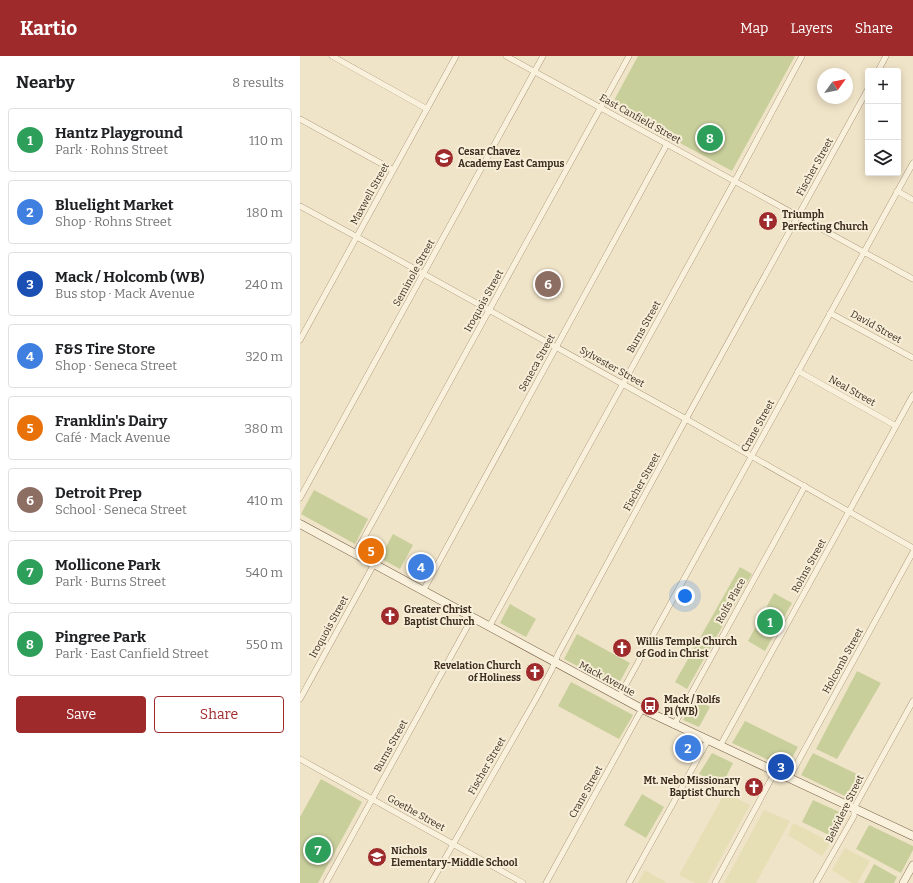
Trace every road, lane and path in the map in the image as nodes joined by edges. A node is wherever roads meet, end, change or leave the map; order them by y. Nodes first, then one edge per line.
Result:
1 (332, 56) edge
2 (456, 56) edge
3 (506, 56) edge
4 (543, 56) edge
5 (629, 56) edge
6 (802, 56) edge
7 (886, 56) edge
8 (880, 68) edge
9 (534, 72) junction
10 (865, 94) edge
11 (600, 108) junction
12 (427, 109) junction
13 (300, 119) edge
14 (667, 144) junction
15 (913, 163) edge
16 (393, 170) junction
17 (734, 181) junction
18 (897, 191) junction
19 (913, 200) edge
20 (300, 206) edge
21 (798, 216) junction
22 (357, 237) junction
23 (864, 252) junction
24 (424, 274) junction
25 (913, 279) edge
26 (490, 310) junction
27 (830, 313) junction
28 (300, 340) edge
29 (556, 347) junction
30 (913, 358) edge
31 (798, 372) junction
32 (622, 383) junction
33 (913, 396) edge
34 (686, 418) junction
35 (896, 426) junction
36 (752, 456) junction
37 (805, 486) junction
38 (300, 498) edge
39 (849, 512) junction
40 (300, 524) edge
41 (913, 548) edge
42 (913, 552) edge
43 (355, 554) junction
44 (374, 564) junction
45 (423, 591) junction
46 (472, 618) junction
47 (488, 627) junction
48 (554, 662) junction
49 (619, 697) junction
50 (300, 699) edge
51 (913, 701) edge
52 (642, 709) junction
53 (674, 725) junction
54 (708, 740) junction
55 (720, 746) junction
56 (300, 759) edge
57 (775, 772) junction
58 (789, 778) junction
59 (372, 799) junction
60 (854, 808) junction
61 (913, 836) edge
62 (453, 843) junction
63 (913, 865) edge
64 (326, 883) edge
65 (431, 883) edge
66 (523, 883) edge
67 (546, 883) edge
68 (629, 883) edge
69 (715, 883) edge
70 (816, 883) edge
71 (903, 883) edge

1 - 12 street
2 - 12 street, Maxwell Street
3 - 9 street, East Canfield Street
4 - 9 street, Seminole Street
5 - 11 street, Iroquois Street
6 - 17 street, Burns Street
7 - 8 street
9 - 11 street, East Canfield Street
9 - 24 street, Seminole Street
10 - 21 street, Fischer Street
11 - 14 street, East Canfield Street
11 - 26 street, Iroquois Street
12 - 16 street, Maxwell Street
13 - 16 street
14 - 17 street, East Canfield Street
14 - 29 street, Seneca Street
15 - 18 street, Crane Street
16 - 22 street, Maxwell Street
17 - 21 street, East Canfield Street
17 - 32 street, Burns Street
18 - 19 street
18 - 23 street, Crane Street
20 - 22 street, Sylvester Street
21 - 23 street, East Canfield Street
21 - 34 street, Fischer Street
22 - 24 street, Sylvester Street
22 - 28 street, Maxwell Street
23 - 25 street, East Canfield Street
23 - 27 street, Crane Street
24 - 26 street, Sylvester Street
24 - 38 street, Seminole Street
26 - 29 street, Sylvester Street
26 - 43 street, Iroquois Street
27 - 30 street, David Street
27 - 31 street, Crane Street
29 - 32 street, Sylvester Street
29 - 45 street, Seneca Street
31 - 35 street, Neal Street
31 - 36 street, Crane Street
32 - 34 street, Sylvester Street
32 - 47 street, Burns Street
33 - 35 street, Rohns Street
34 - 36 street, Sylvester Street
34 - 48 street, Fischer Street
35 - 39 street, Rohns Street
36 - 37 street, Sylvester Street
36 - 49 street, Crane Street
37 - 39 street, Sylvester Street
37 - 53 street, Rolfs Place
39 - 41 street, Sylvester Street
39 - 55 street, Rohns Street
40 - 43 main road, Mack Avenue
42 - 58 street, Holcomb Street
43 - 44 main road, Mack Avenue
44 - 45 main road, Mack Avenue
44 - 50 street, Iroquois Street
45 - 46 main road, Mack Avenue
46 - 47 main road, Mack Avenue
46 - 59 street, Burns Street
47 - 48 main road, Mack Avenue
48 - 49 main road, Mack Avenue
48 - 62 street, Fischer Street
49 - 52 main road, Mack Avenue
51 - 60 street, Belvidere Street
52 - 53 main road, Mack Avenue
52 - 67 street, Crane Street
53 - 54 main road, Mack Avenue
54 - 55 main road, Mack Avenue
54 - 68 street
55 - 57 main road, Mack Avenue
56 - 59 street, Goethe Street
57 - 58 main road, Mack Avenue
57 - 69 street
58 - 60 main road, Mack Avenue
59 - 62 street, Goethe Street
59 - 64 street, Burns Street
60 - 61 main road, Mack Avenue
60 - 70 street, Belvidere Street
62 - 65 street, Fischer Street
62 - 66 street, Goethe Street
63 - 71 street

